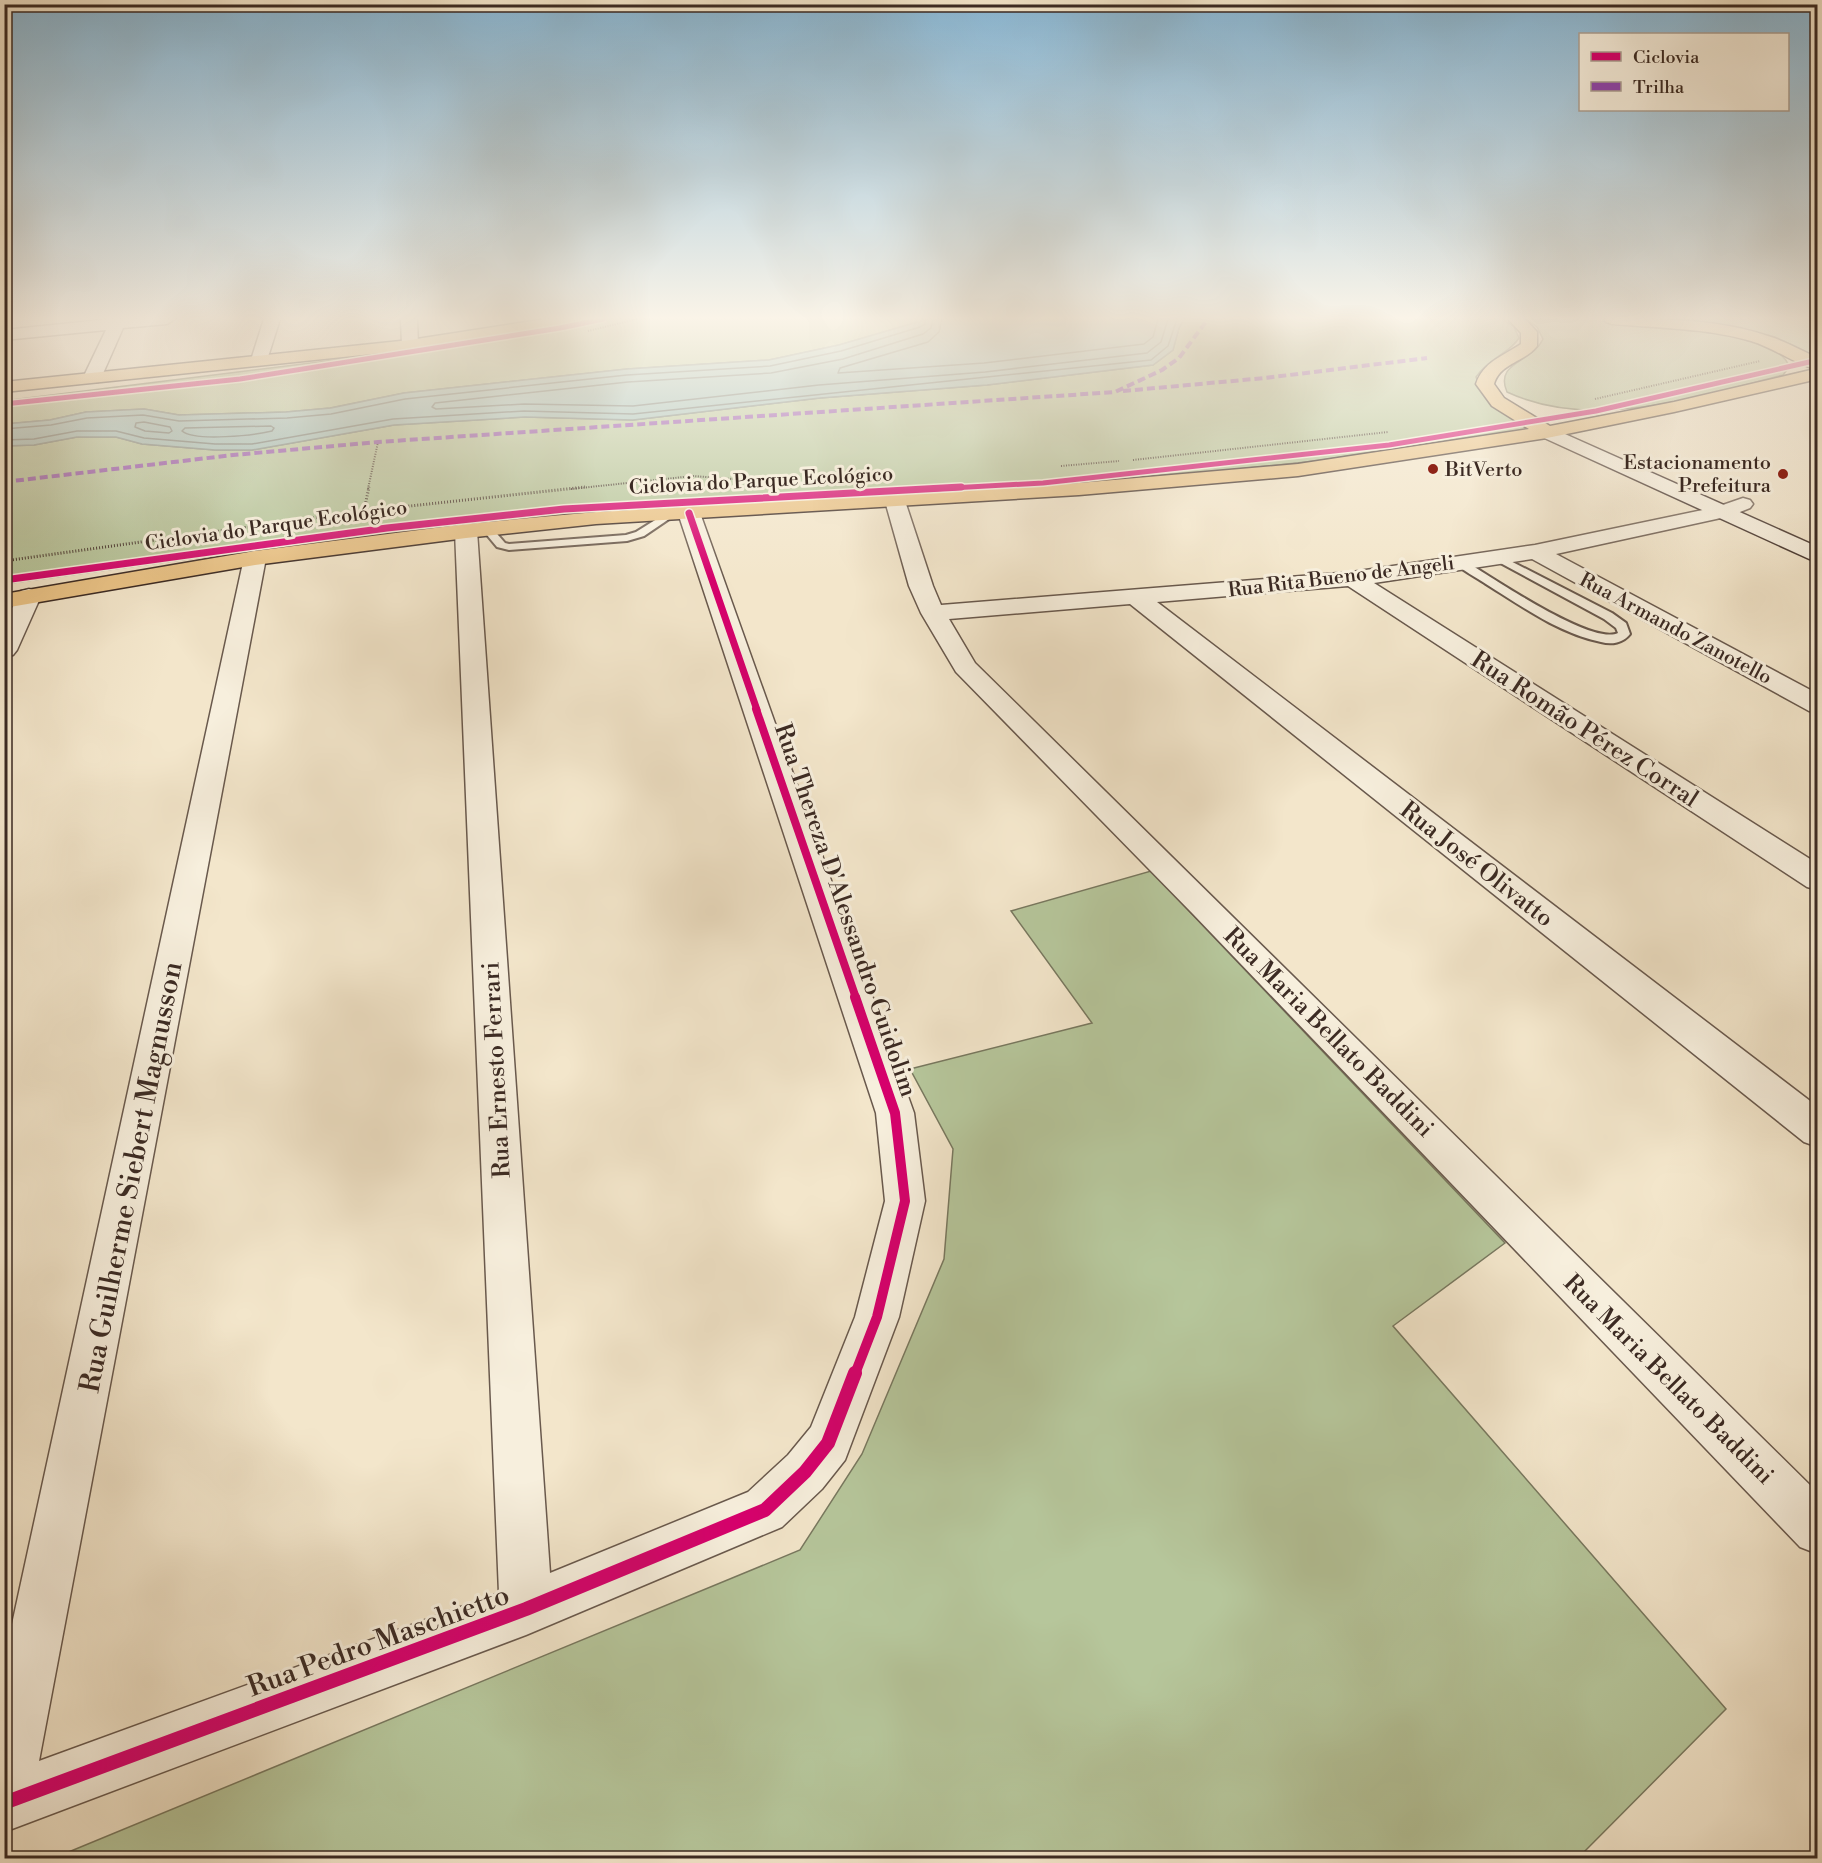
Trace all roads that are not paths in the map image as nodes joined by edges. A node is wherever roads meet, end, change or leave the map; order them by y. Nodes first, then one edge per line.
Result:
1 (1506, 406) edge
2 (1532, 406) edge
3 (1661, 406) edge
4 (1572, 421) junction
5 (1547, 432) junction
6 (895, 501) junction
7 (1733, 508) junction
8 (679, 514) junction
9 (477, 530) junction
10 (1818, 537) edge
11 (1535, 552) junction
12 (1818, 556) edge
13 (1497, 557) junction
14 (255, 558) junction
15 (1461, 563) junction
16 (144, 576) junction
17 (1352, 579) junction
18 (4, 587) edge
19 (29, 596) junction
20 (1137, 598) junction
21 (4, 601) edge
22 (933, 614) junction
23 (4, 650) edge
24 (1818, 705) edge
25 (1818, 879) edge
26 (1818, 1130) edge
27 (765, 1510) joint
28 (1818, 1529) edge
29 (526, 1609) junction
30 (4, 1796) edge
31 (4, 1803) edge

1 - 5 main road
2 - 4 main road
3 - 4 main road
4 - 5 main road
4 - 7 street
5 - 6 main road
5 - 7 street
6 - 8 main road
6 - 22 street, Rua Maria Bellato Baddini
7 - 10 street
7 - 11 street, Rua Rita Bueno de Angeli
7 - 12 street
8 - 9 main road
8 - 27 street, Rua Thereza D'Alessandro Guidolim
9 - 14 main road
9 - 29 street, Rua Ernesto Ferrari
11 - 13 street, Rua Rita Bueno de Angeli
11 - 24 street, Rua Armando Zanotello
13 - 15 street, Rua Rita Bueno de Angeli
13 - 15 lane
14 - 16 main road
14 - 30 street, Rua Guilherme Siebert Magnusson
15 - 17 street, Rua Rita Bueno de Angeli
16 - 18 main road
16 - 19 main road
17 - 20 street, Rua Rita Bueno de Angeli
17 - 25 street, Rua Romão Pérez Corral
19 - 21 main road
19 - 23 street
20 - 22 street, Rua Rita Bueno de Angeli
20 - 26 street, Rua José Olivatto
22 - 28 street, Rua Maria Bellato Baddini
27 - 29 street, Rua Pedro Maschietto
29 - 31 street, Rua Pedro Maschietto

